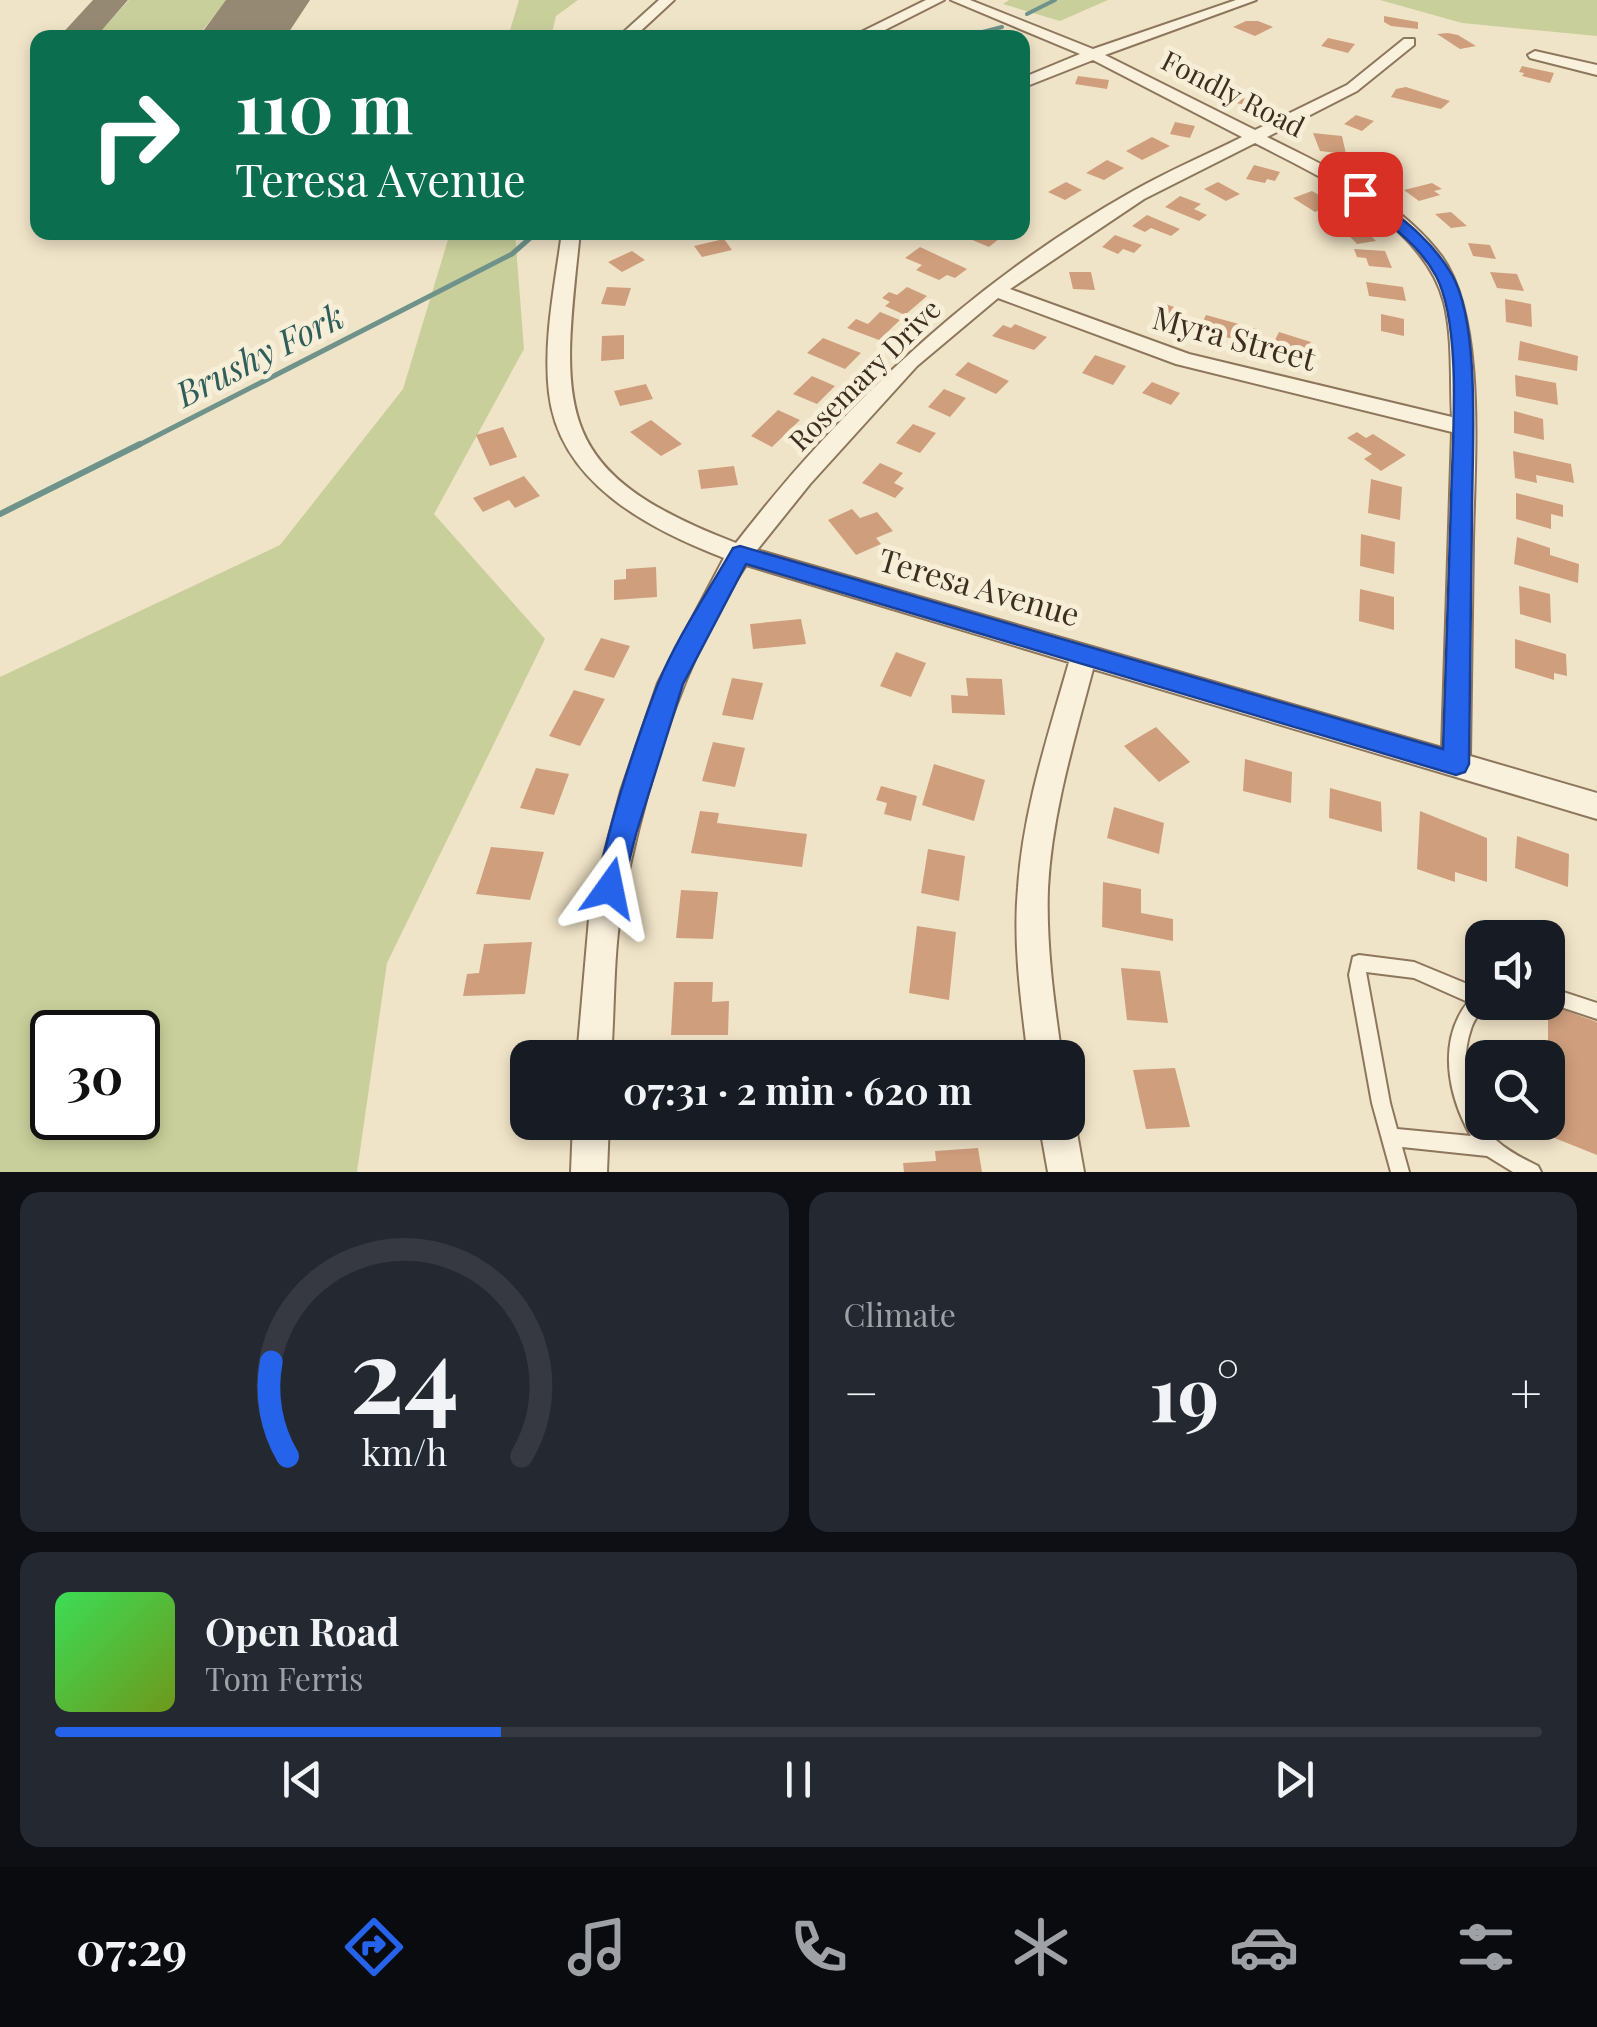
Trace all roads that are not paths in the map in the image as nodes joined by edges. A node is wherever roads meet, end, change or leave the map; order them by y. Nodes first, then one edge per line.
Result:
1 (666, 0) edge
2 (937, 0) edge
3 (958, 0) edge
4 (1249, 0) edge
5 (633, 30) edge
6 (873, 30) edge
7 (1409, 42) dead end
8 (1093, 54) junction
9 (1535, 56) dead end
10 (1597, 70) edge
11 (1030, 81) edge
12 (1257, 136) junction
13 (570, 240) edge
14 (996, 290) junction
15 (1463, 427) junction
16 (740, 554) junction
17 (1084, 655) junction
18 (1456, 764) junction
19 (1597, 806) edge
20 (1465, 992) edge
21 (1565, 1001) edge
22 (1597, 1011) edge
23 (1465, 1020) edge
24 (595, 1040) edge
25 (1043, 1040) edge
26 (1391, 1137) junction
27 (590, 1140) edge
28 (1060, 1140) edge
29 (1491, 1147) junction
30 (589, 1172) edge
31 (1066, 1172) edge
32 (1400, 1172) edge
33 (1532, 1172) edge

1 - 5 street
2 - 6 street
3 - 8 street, Fondly Road
4 - 8 street
7 - 12 street, Rosemary Drive
8 - 11 street
8 - 12 street, Fondly Road
9 - 10 street
12 - 14 street, Rosemary Drive
12 - 15 street, Fondly Road
13 - 16 street, Teresa Avenue
14 - 15 street, Myra Street
14 - 16 street, Rosemary Drive
15 - 18 street, Fondly Road
16 - 17 street, Teresa Avenue
16 - 24 street, Rosemary Drive
17 - 18 street, Teresa Avenue
17 - 25 street
18 - 19 street, Teresa Avenue
20 - 26 lane
21 - 22 lane
23 - 29 lane
26 - 29 lane
26 - 32 lane
27 - 30 street
28 - 31 street
29 - 33 lane

